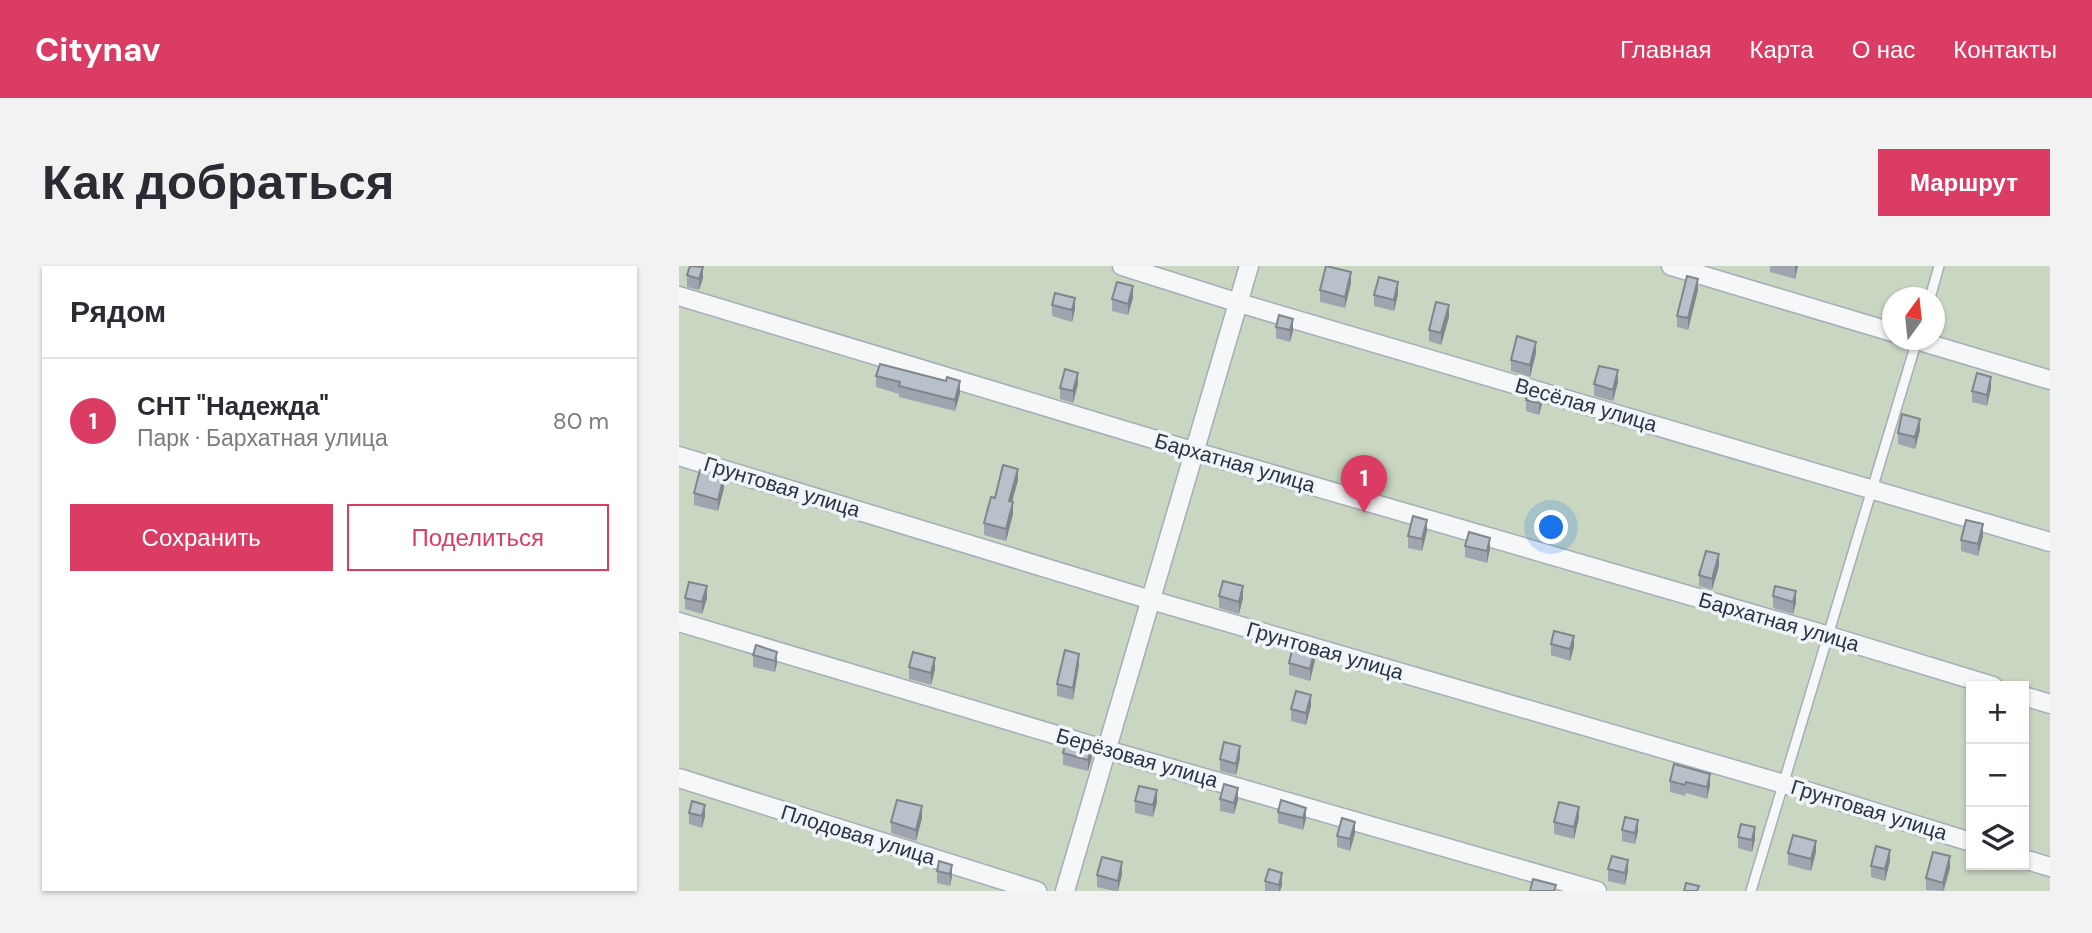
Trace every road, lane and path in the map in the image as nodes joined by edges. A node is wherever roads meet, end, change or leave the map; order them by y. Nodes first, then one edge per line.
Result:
1 (1122, 266) edge
2 (1249, 266) edge
3 (1671, 266) edge
4 (1939, 266) edge
5 (1933, 287) edge
6 (679, 296) edge
7 (1239, 303) junction
8 (1882, 329) edge
9 (1945, 348) edge
10 (1914, 350) edge
11 (2050, 380) edge
12 (1196, 453) junction
13 (679, 456) edge
14 (1873, 489) junction
15 (2050, 541) edge
16 (1151, 600) junction
17 (679, 622) edge
18 (1829, 636) junction
19 (1977, 681) edge
20 (2029, 698) edge
21 (2050, 704) edge
22 (1107, 750) junction
23 (679, 778) edge
24 (1784, 784) junction
25 (1966, 840) edge
26 (2029, 861) edge
27 (2050, 867) edge
28 (1037, 891) edge
29 (1065, 891) edge
30 (1597, 891) edge
31 (1751, 891) edge

1 - 7 street, Весёлая улица
2 - 7 street
3 - 8 street
4 - 5 lane
6 - 12 street, Бархатная улица
7 - 12 street
7 - 14 street, Весёлая улица
9 - 11 street
10 - 14 lane
12 - 16 street
12 - 18 street, Бархатная улица
13 - 16 street, Грунтовая улица
14 - 15 street, Весёлая улица
14 - 18 lane
16 - 22 street
16 - 24 street, Грунтовая улица
17 - 22 street, Берёзовая улица
18 - 19 street, Бархатная улица
18 - 24 lane
20 - 21 street
22 - 29 street
22 - 30 street, Берёзовая улица
23 - 28 street, Плодовая улица
24 - 25 street, Грунтовая улица
24 - 31 lane
26 - 27 street

